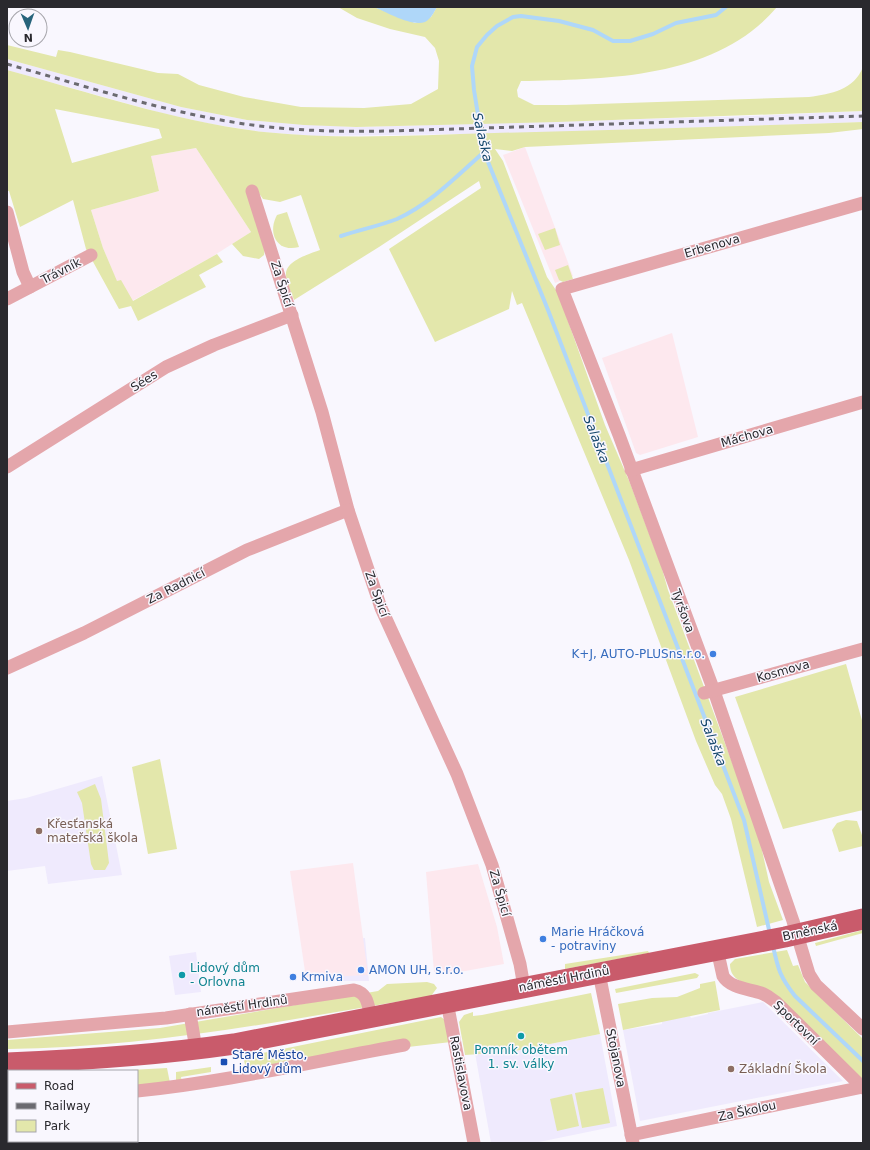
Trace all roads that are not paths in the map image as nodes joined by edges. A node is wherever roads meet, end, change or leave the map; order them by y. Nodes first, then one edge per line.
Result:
1 (252, 192) dead end
2 (863, 202) edge
3 (7, 212) edge
4 (91, 255) dead end
5 (30, 287) junction
6 (562, 289) joint
7 (7, 298) edge
8 (292, 315) junction
9 (863, 402) edge
10 (7, 467) edge
11 (632, 470) junction
12 (348, 510) junction
13 (863, 649) edge
14 (7, 668) edge
15 (709, 692) junction
16 (863, 919) edge
17 (791, 936) junction
18 (758, 942) joint
19 (717, 949) junction
20 (599, 972) junction
21 (524, 987) junction
22 (447, 1002) junction
23 (190, 1014) junction
24 (371, 1018) junction
25 (863, 1029) edge
26 (7, 1032) edge
27 (404, 1045) dead end
28 (196, 1049) junction
29 (7, 1063) edge
30 (863, 1088) edge
31 (138, 1091) edge
32 (632, 1139) edge
33 (474, 1143) edge

1 - 8 street, Za Špicí
2 - 6 street, Erbenova
3 - 5 street, Trávník
4 - 5 street, Trávník
5 - 7 street, Trávník
6 - 11 street, Tyršova
8 - 10 street, Sées
8 - 12 street, Za Špicí
9 - 11 street, Máchova
11 - 15 street, Tyršova
12 - 14 street, Za Radnicí
12 - 21 street, Za Špicí
13 - 15 street, Kosmova
15 - 17 street, Tyršova
16 - 17 main road, Brněnská
17 - 18 main road, Brněnská
17 - 25 street, Tyršova
18 - 19 main road, náměstí Hrdinů
19 - 20 main road, náměstí Hrdinů
19 - 30 street, Sportovní
20 - 21 main road, náměstí Hrdinů
20 - 32 street, Stojanova
21 - 22 main road, náměstí Hrdinů
22 - 24 main road, náměstí Hrdinů
22 - 33 street, Rastislavova
23 - 24 street, náměstí Hrdinů
23 - 26 street, náměstí Hrdinů
23 - 28 street, náměstí Hrdinů
24 - 28 main road, náměstí Hrdinů
27 - 31 street
28 - 29 main road, náměstí Hrdinů
30 - 32 street, Za Školou

